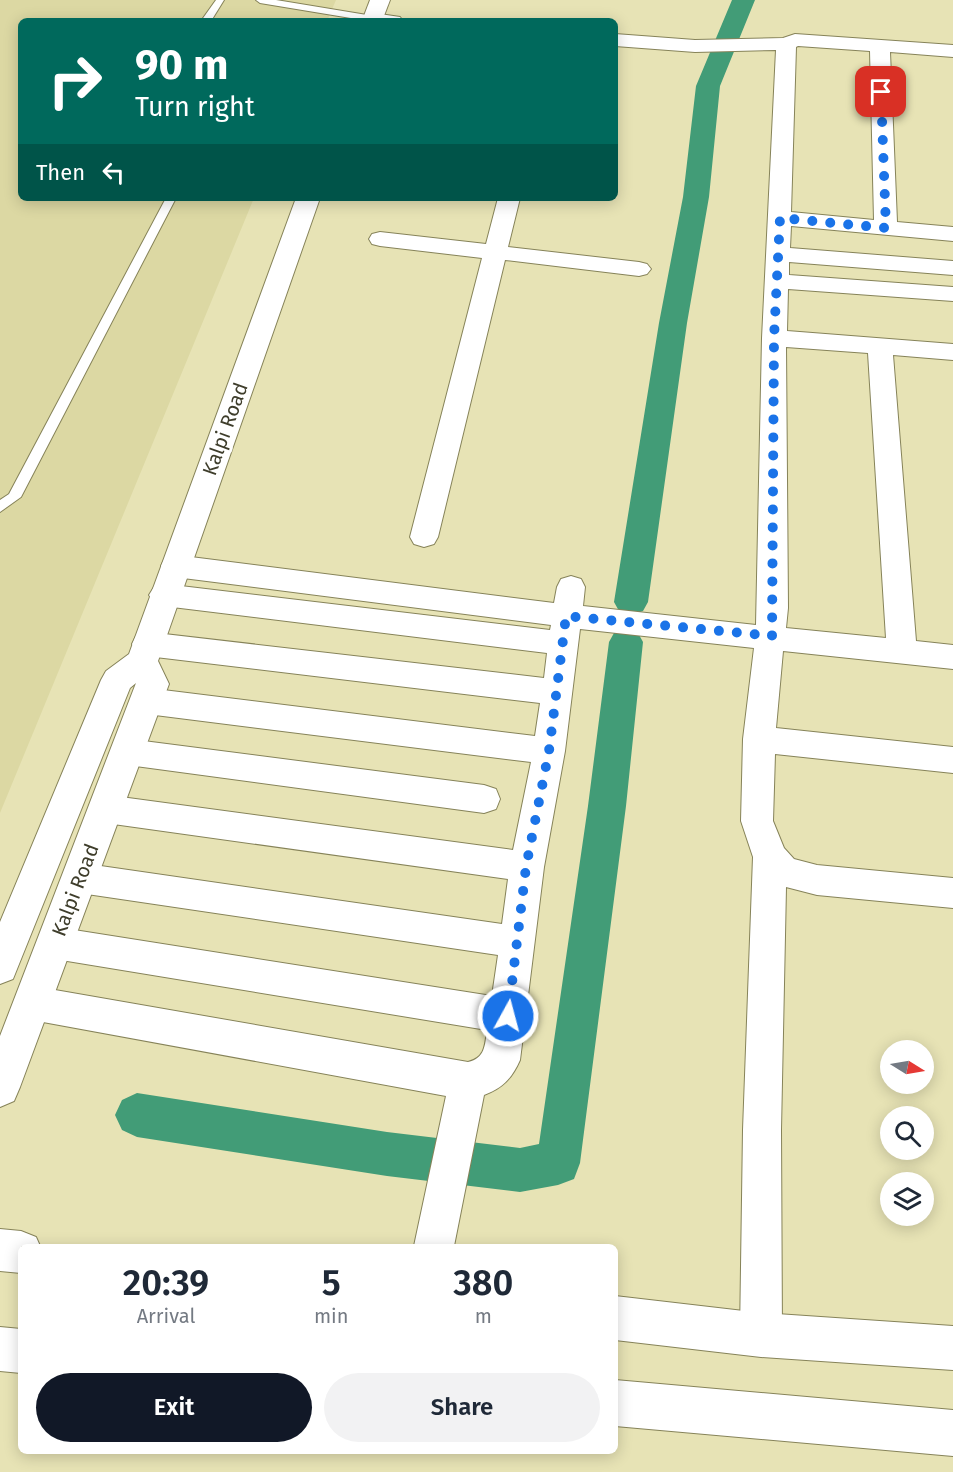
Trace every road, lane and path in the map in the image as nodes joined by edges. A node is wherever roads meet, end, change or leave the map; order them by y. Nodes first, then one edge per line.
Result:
1 (220, 0) edge
2 (260, 0) edge
3 (380, 0) edge
4 (208, 18) edge
5 (362, 18) edge
6 (374, 18) edge
7 (618, 40) edge
8 (786, 44) junction
9 (880, 46) junction
10 (953, 51) edge
11 (169, 201) edge
12 (307, 201) edge
13 (508, 201) edge
14 (780, 218) junction
15 (886, 228) junction
16 (953, 234) edge
17 (380, 239) dead end
18 (495, 253) junction
19 (778, 254) junction
20 (953, 268) edge
21 (639, 269) dead end
22 (777, 281) junction
23 (953, 294) edge
24 (774, 338) junction
25 (880, 347) junction
26 (953, 352) edge
27 (0, 507) edge
28 (424, 537) dead end
29 (175, 566) junction
30 (165, 595) junction
31 (567, 615) junction
32 (772, 636) junction
33 (145, 652) junction
34 (902, 652) junction
35 (953, 657) edge
36 (556, 692) junction
37 (147, 701) junction
38 (759, 739) junction
39 (549, 751) junction
40 (128, 752) junction
41 (953, 760) edge
42 (484, 799) dead end
43 (106, 809) junction
44 (770, 857) junction
45 (526, 867) junction
46 (80, 878) junction
47 (953, 893) edge
48 (517, 942) junction
49 (55, 943) junction
50 (0, 968) edge
51 (32, 1004) junction
52 (508, 1016) junction
53 (468, 1081) junction
54 (0, 1087) edge
55 (437, 1228) edge
56 (0, 1250) edge
57 (18, 1252) edge
58 (618, 1318) edge
59 (761, 1335) junction
60 (953, 1348) edge
61 (0, 1349) edge
62 (18, 1351) edge
63 (618, 1403) edge
64 (953, 1433) edge

1 - 4 lane
2 - 5 lane
3 - 6 main road
7 - 8 street
8 - 9 street
8 - 14 street
9 - 10 street
9 - 15 street
11 - 27 lane
12 - 29 main road, Kalpi Road
13 - 18 street
14 - 15 street
14 - 19 street
15 - 16 street
17 - 18 street
18 - 21 street
18 - 28 street
19 - 20 street
19 - 22 street
22 - 23 street
22 - 24 street
24 - 25 street
24 - 32 street
25 - 26 street
25 - 34 street
29 - 30 main road, Kalpi Road
29 - 31 street
30 - 31 street
30 - 33 main road, Kalpi Road
31 - 32 street
31 - 36 street
32 - 34 street
32 - 38 street
33 - 36 street
33 - 37 main road, Kalpi Road
33 - 50 main road, Kalpi Road
34 - 35 street
36 - 39 street
37 - 39 street
37 - 40 main road, Kalpi Road
38 - 41 street
38 - 44 street
39 - 45 street
40 - 42 street
40 - 43 main road, Kalpi Road
43 - 45 street
43 - 46 main road, Kalpi Road
44 - 47 street
44 - 59 street
45 - 48 street
46 - 48 street
46 - 49 main road, Kalpi Road
48 - 52 street
49 - 51 main road, Kalpi Road
49 - 52 street
51 - 53 street
51 - 54 main road, Kalpi Road
52 - 53 street
53 - 55 street
56 - 57 main road
58 - 59 main road
59 - 60 main road
61 - 62 main road
63 - 64 main road

